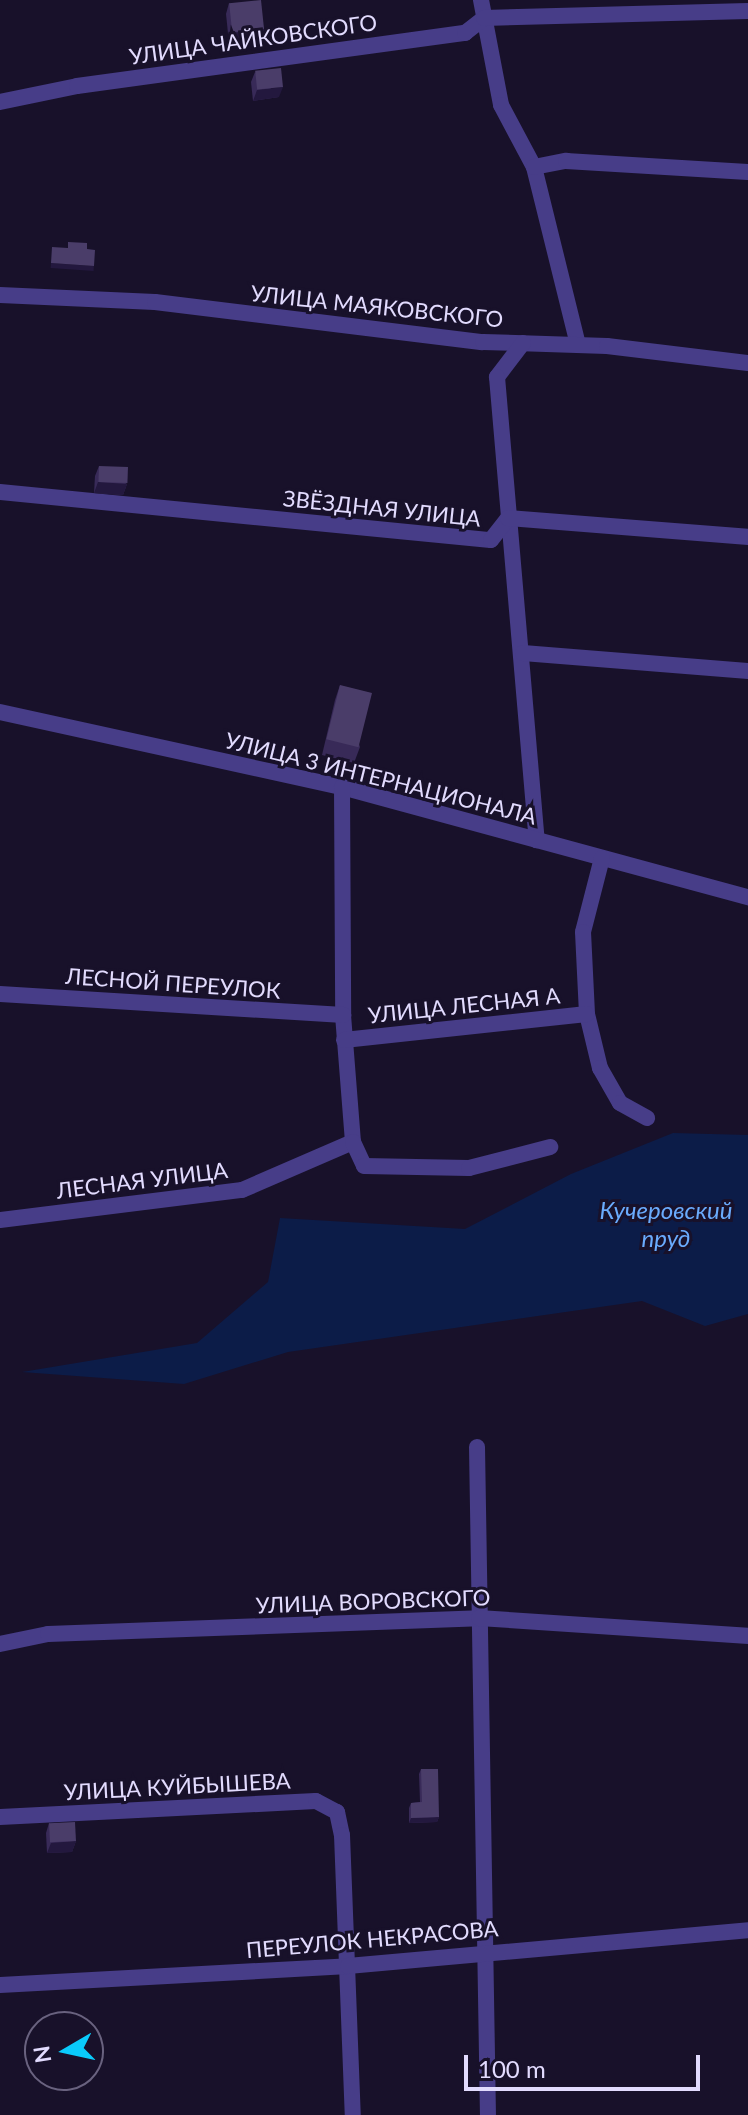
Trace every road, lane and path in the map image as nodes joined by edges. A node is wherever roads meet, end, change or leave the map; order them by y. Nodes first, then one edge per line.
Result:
1 (481, 0) edge
2 (748, 11) edge
3 (484, 18) junction
4 (0, 102) edge
5 (534, 167) junction
6 (748, 172) edge
7 (0, 295) edge
8 (523, 343) junction
9 (578, 345) junction
10 (748, 363) edge
11 (0, 492) edge
12 (508, 518) junction
13 (748, 537) edge
14 (523, 653) junction
15 (748, 671) edge
16 (0, 712) edge
17 (342, 787) junction
18 (537, 840) junction
19 (602, 858) junction
20 (748, 897) edge
21 (0, 994) edge
22 (587, 1014) junction
23 (343, 1015) junction
24 (344, 1040) junction
25 (647, 1118) dead end
26 (353, 1142) junction
27 (550, 1147) dead end
28 (0, 1220) edge
29 (477, 1447) dead end
30 (479, 1618) junction
31 (748, 1636) edge
32 (0, 1644) edge
33 (0, 1817) edge
34 (748, 1930) edge
35 (485, 1950) junction
36 (348, 1966) junction
37 (0, 1985) edge
38 (353, 2115) edge
39 (488, 2115) edge

1 - 3 street
2 - 3 street, УЛИЦА ЧАЙКОВСКОГО
3 - 4 street, УЛИЦА ЧАЙКОВСКОГО
3 - 5 street
5 - 6 street
5 - 9 street
7 - 8 street, УЛИЦА МАЯКОВСКОГО
8 - 9 street, УЛИЦА МАЯКОВСКОГО
8 - 12 street
9 - 10 street, УЛИЦА МАЯКОВСКОГО
11 - 12 street, ЗВЁЗДНАЯ УЛИЦА
12 - 13 street, ЗВЁЗДНАЯ УЛИЦА
12 - 14 street
14 - 15 street
14 - 18 street
16 - 17 street, УЛИЦА 3 ИНТЕРНАЦИОНАЛА
17 - 18 street, УЛИЦА 3 ИНТЕРНАЦИОНАЛА
17 - 23 street
18 - 19 street, УЛИЦА 3 ИНТЕРНАЦИОНАЛА
19 - 20 street, УЛИЦА 3 ИНТЕРНАЦИОНАЛА
19 - 22 street
21 - 23 street, ЛЕСНОЙ ПЕРЕУЛОК
22 - 24 street, УЛИЦА ЛЕСНАЯ А
22 - 25 street
23 - 24 street
24 - 26 street
26 - 27 street
26 - 28 street, ЛЕСНАЯ УЛИЦА
29 - 30 street
30 - 31 street, УЛИЦА ВОРОВСКОГО
30 - 32 street, УЛИЦА ВОРОВСКОГО
30 - 35 street
33 - 36 street, УЛИЦА КУЙБЫШЕВА
34 - 35 street, ПЕРЕУЛОК НЕКРАСОВА
35 - 36 street, ПЕРЕУЛОК НЕКРАСОВА
35 - 39 street
36 - 37 street, ПЕРЕУЛОК НЕКРАСОВА
36 - 38 street, УЛИЦА КУЙБЫШЕВА

